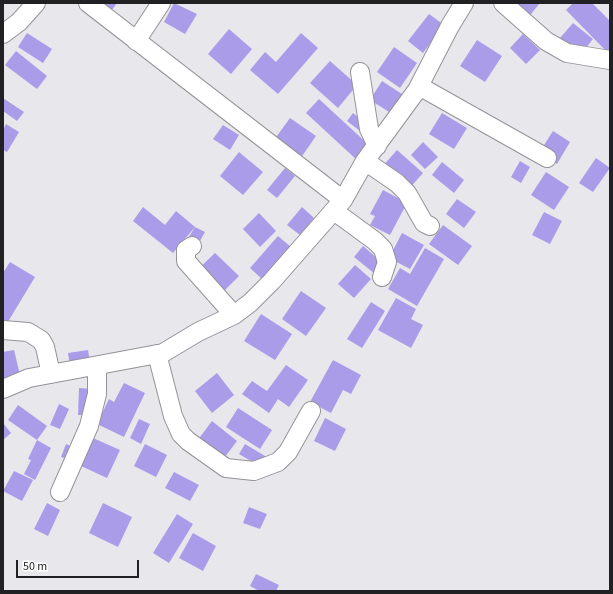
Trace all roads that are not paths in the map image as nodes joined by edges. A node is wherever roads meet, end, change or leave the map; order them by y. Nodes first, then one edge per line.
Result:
1 (36, 3) edge
2 (88, 3) edge
3 (161, 3) edge
4 (464, 3) edge
5 (503, 3) edge
6 (3, 34) edge
7 (136, 40) junction
8 (610, 60) edge
9 (360, 72) dead end
10 (419, 86) junction
11 (377, 146) junction
12 (547, 158) dead end
13 (365, 161) junction
14 (339, 206) junction
15 (430, 226) dead end
16 (192, 246) dead end
17 (382, 277) dead end
18 (234, 315) junction
19 (3, 330) edge
20 (157, 354) junction
21 (97, 366) junction
22 (51, 374) junction
23 (3, 389) edge
24 (311, 411) dead end
25 (60, 492) dead end

1 - 6 street
2 - 7 street
3 - 7 street
4 - 10 street
5 - 8 street
7 - 14 street
9 - 11 street
10 - 11 street
10 - 12 street
11 - 13 street
13 - 14 street
13 - 15 street
14 - 17 street
14 - 18 street
16 - 18 street
18 - 20 street
19 - 22 street
20 - 21 street
20 - 24 street
21 - 22 street
21 - 25 street
22 - 23 street

